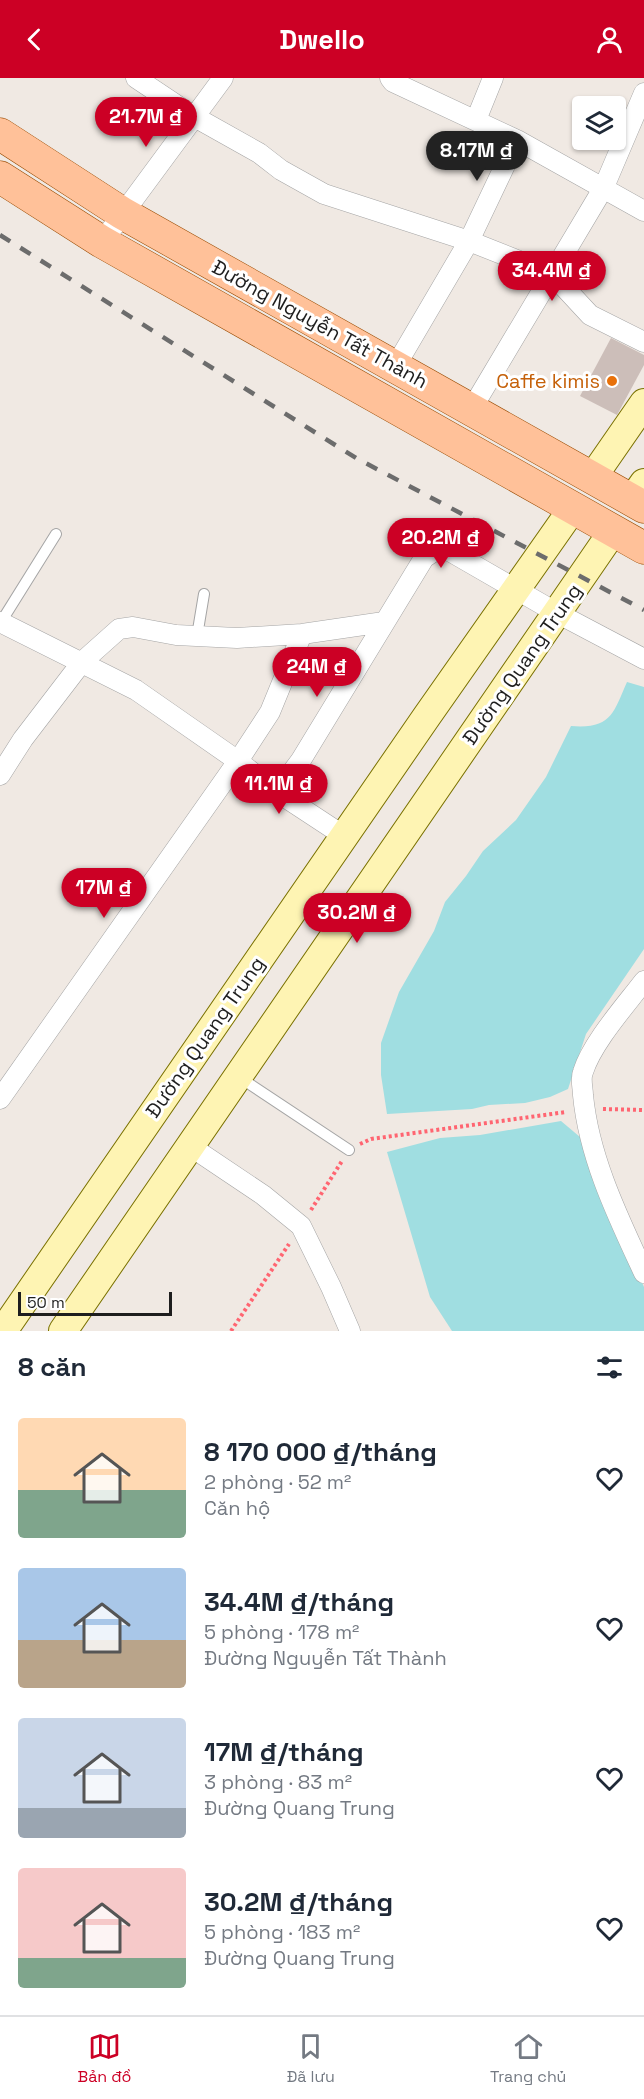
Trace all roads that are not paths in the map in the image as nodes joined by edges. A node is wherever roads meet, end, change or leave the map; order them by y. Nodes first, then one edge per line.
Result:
1 (136, 78) edge
2 (223, 78) edge
3 (390, 78) edge
4 (493, 78) edge
5 (644, 93) edge
6 (193, 116) junction
7 (476, 120) junction
8 (0, 134) edge
9 (517, 140) junction
10 (0, 177) edge
11 (604, 187) junction
12 (644, 211) edge
13 (122, 213) junction
14 (469, 241) junction
15 (102, 242) junction
16 (552, 273) junction
17 (247, 283) junction
18 (230, 314) junction
19 (644, 342) edge
20 (395, 367) junction
21 (644, 403) edge
22 (471, 410) junction
23 (592, 478) junction
24 (640, 497) edge
25 (573, 508) junction
26 (613, 531) junction
27 (56, 534) dead end
28 (644, 548) edge
29 (516, 590) junction
30 (204, 594) dead end
31 (557, 613) junction
32 (0, 622) edge
33 (384, 622) junction
34 (302, 634) junction
35 (197, 636) junction
36 (644, 659) edge
37 (82, 662) junction
38 (238, 761) junction
39 (0, 775) edge
40 (277, 792) junction
41 (344, 836) junction
42 (644, 981) edge
43 (238, 1076) junction
44 (0, 1099) edge
45 (190, 1146) junction
46 (349, 1150) road end
47 (638, 1248) edge
48 (644, 1273) edge
49 (6, 1326) edge
50 (63, 1331) edge
51 (350, 1331) edge

1 - 6 street
2 - 6 street
3 - 7 street
4 - 7 street
5 - 11 street
6 - 13 street
6 - 14 street
7 - 9 street
8 - 13 main road, Đường Nguyễn Tất Thành
9 - 11 street
9 - 14 street
10 - 15 main road, Đường Nguyễn Tất Thành
11 - 12 street
11 - 16 street
13 - 15 street
13 - 17 main road, Đường Nguyễn Tất Thành
14 - 16 street
14 - 20 street
15 - 18 main road, Đường Nguyễn Tất Thành
16 - 19 street
16 - 22 street
17 - 18 main road
17 - 20 main road, Đường Nguyễn Tất Thành
18 - 25 main road, Đường Nguyễn Tất Thành
20 - 22 main road, Đường Nguyễn Tất Thành
21 - 23 main road
22 - 23 main road, Đường Nguyễn Tất Thành
23 - 24 main road, Đường Nguyễn Tất Thành
25 - 26 main road, Đường Nguyễn Tất Thành
25 - 29 main road, Đường Quang Trung
26 - 28 main road, Đường Nguyễn Tất Thành
26 - 31 main road, Đường Quang Trung
27 - 32 lane
29 - 31 street
29 - 33 street
29 - 41 main road, Đường Quang Trung
30 - 35 lane
31 - 36 street
31 - 43 main road, Đường Quang Trung
32 - 37 street
33 - 34 street
33 - 40 street
34 - 35 street
34 - 38 street
35 - 37 street
37 - 38 street
37 - 39 street
38 - 40 street
38 - 44 street
40 - 41 street
41 - 49 main road, Đường Quang Trung
42 - 47 street
43 - 45 main road, Đường Quang Trung
43 - 46 lane
45 - 50 main road, Đường Quang Trung
45 - 51 street
47 - 48 street

